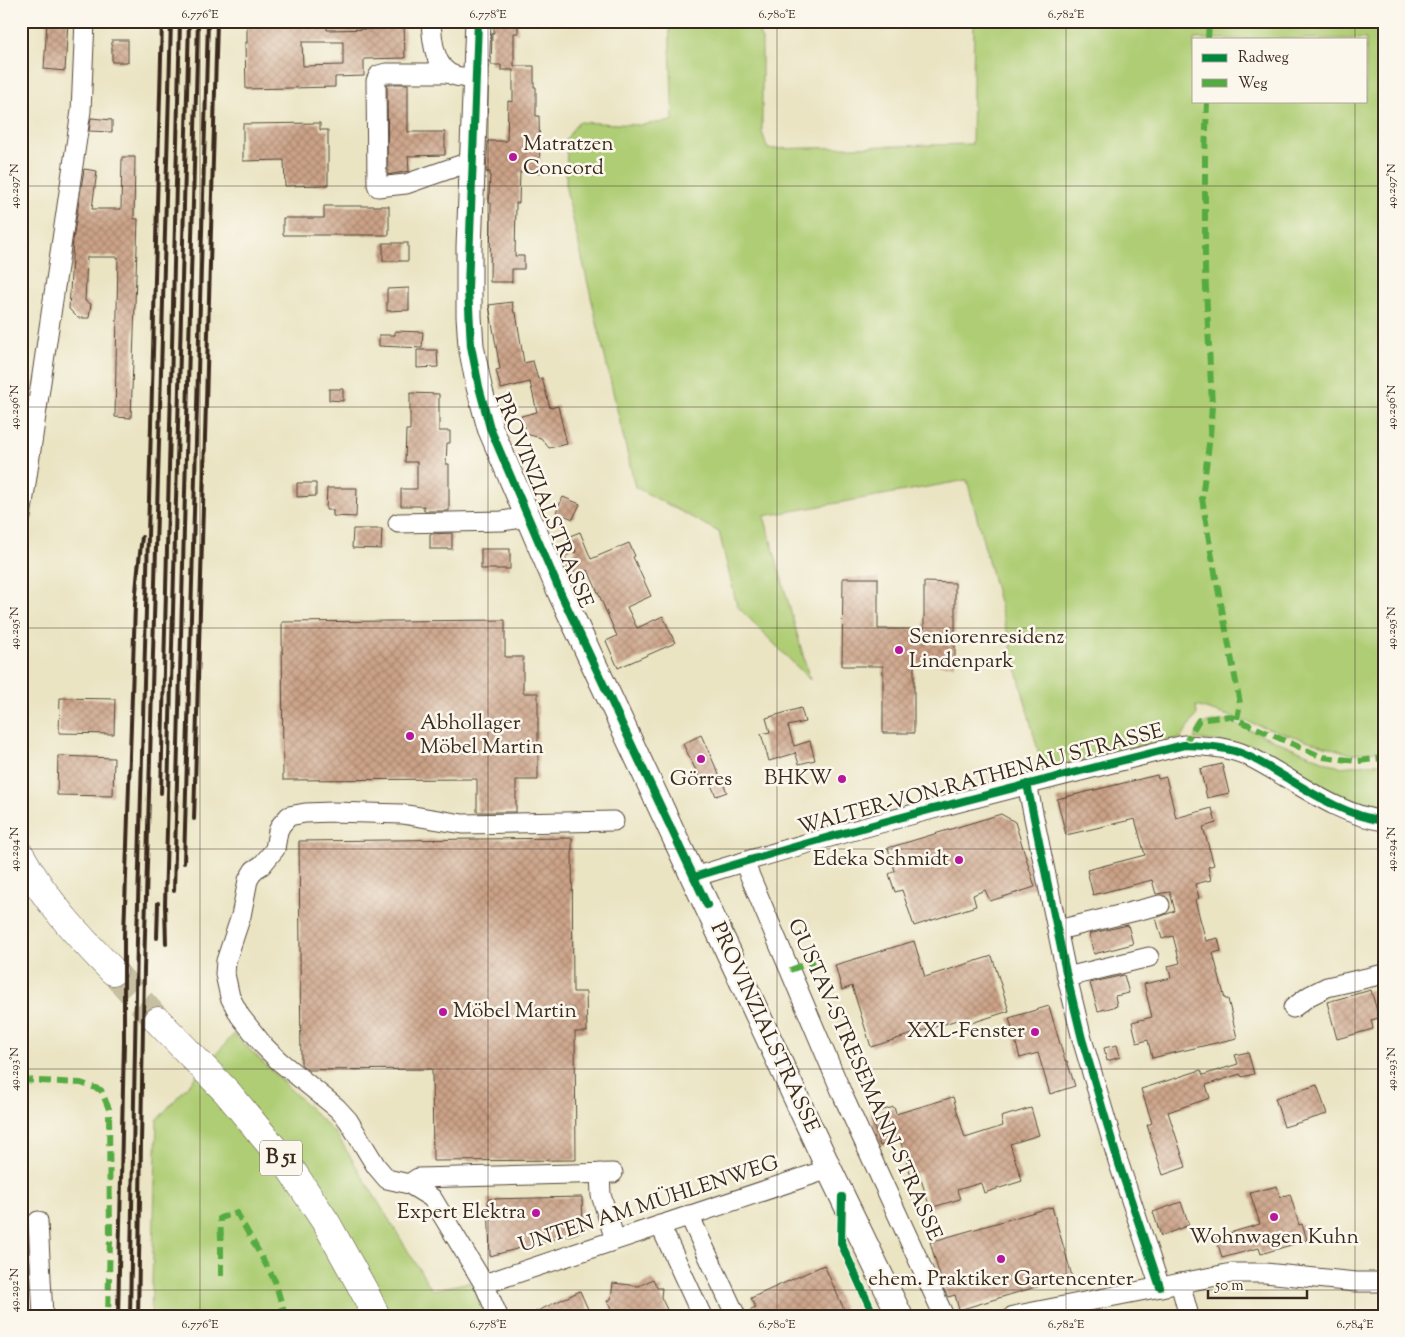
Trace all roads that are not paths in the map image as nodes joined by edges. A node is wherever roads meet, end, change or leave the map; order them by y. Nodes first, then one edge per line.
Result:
1 (85, 21) edge
2 (431, 21) edge
3 (478, 21) edge
4 (446, 72) junction
5 (476, 78) junction
6 (472, 161) junction
7 (21, 517) edge
8 (528, 517) junction
9 (398, 523) dead end
10 (1027, 784) junction
11 (614, 821) dead end
12 (1384, 821) edge
13 (21, 856) edge
14 (744, 862) junction
15 (694, 877) junction
16 (1160, 905) dead end
17 (1058, 930) junction
18 (1149, 957) dead end
19 (112, 971) tunnel mouth
20 (1384, 974) edge
21 (1067, 977) junction
22 (1293, 1008) dead end
23 (158, 1021) tunnel mouth
24 (829, 1169) junction
25 (409, 1184) junction
26 (689, 1215) junction
27 (38, 1221) dead end
28 (660, 1225) junction
29 (615, 1240) junction
30 (1180, 1283) junction
31 (484, 1284) junction
32 (1382, 1286) edge
33 (1160, 1287) junction
34 (43, 1316) edge
35 (376, 1316) edge
36 (498, 1316) edge
37 (702, 1316) edge
38 (736, 1316) edge
39 (900, 1316) edge
40 (944, 1316) edge
41 (1013, 1316) edge
42 (1189, 1316) edge

1 - 7 street
2 - 4 street
3 - 5 main road, PROVINZIALSTRASSE
4 - 5 street
4 - 6 street
5 - 6 main road, PROVINZIALSTRASSE
6 - 8 main road, PROVINZIALSTRASSE
8 - 9 street
8 - 15 main road, PROVINZIALSTRASSE
10 - 12 street, WALTER-VON-RATHENAU STRASSE
10 - 14 street, WALTER-VON-RATHENAU STRASSE
10 - 17 street
11 - 25 street
13 - 19 highway
14 - 15 street, WALTER-VON-RATHENAU STRASSE
14 - 40 street, GUSTAV-STRESEMANN-STRASSE
15 - 24 main road, PROVINZIALSTRASSE
16 - 17 street
17 - 21 street
18 - 21 street
20 - 22 street
21 - 33 street
23 - 35 highway, B 51
24 - 26 street, UNTEN AM MÜHLENWEG
24 - 39 main road, PROVINZIALSTRASSE
25 - 29 street
25 - 31 street
26 - 28 street, UNTEN AM MÜHLENWEG
26 - 38 street
27 - 34 street
28 - 29 street, UNTEN AM MÜHLENWEG
28 - 37 street
29 - 31 street, UNTEN AM MÜHLENWEG
30 - 32 street
30 - 33 street
30 - 42 street
31 - 36 street
33 - 41 street

